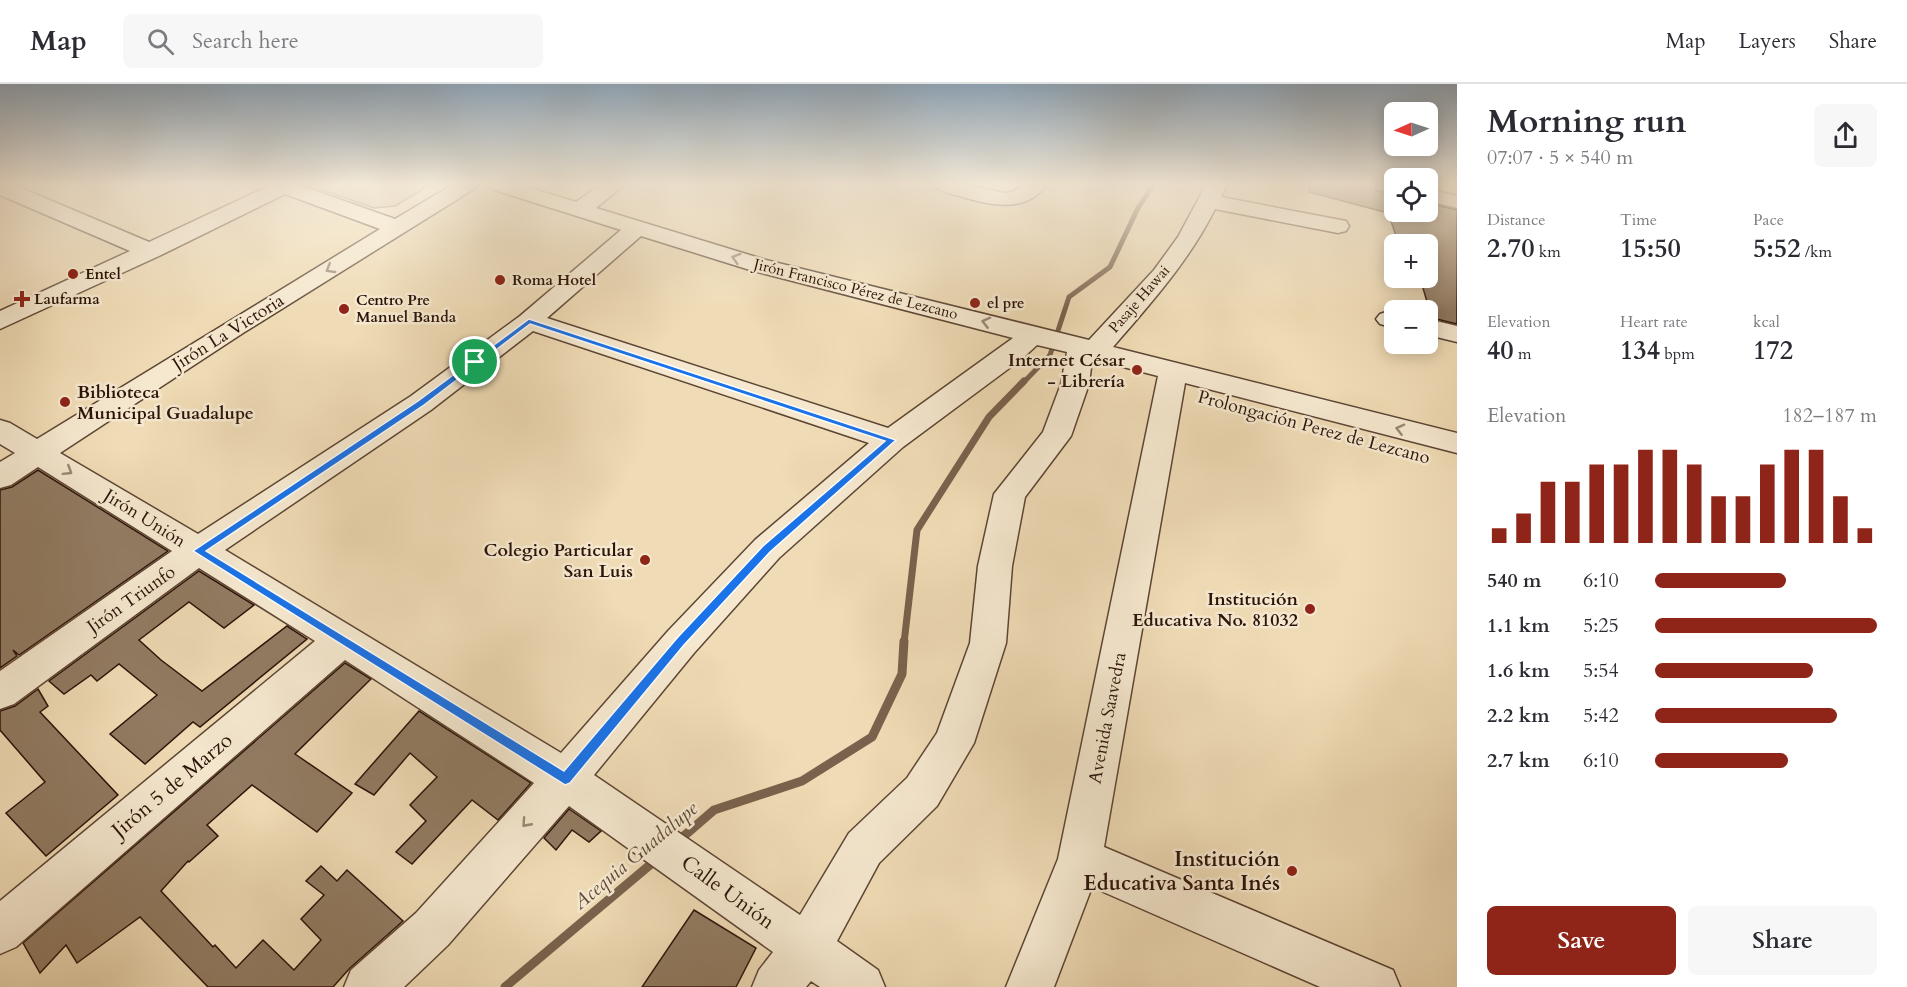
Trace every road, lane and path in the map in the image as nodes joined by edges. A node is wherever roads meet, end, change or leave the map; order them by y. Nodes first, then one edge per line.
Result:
1 (96, 227) edge
2 (193, 227) edge
3 (634, 227) edge
4 (1195, 227) edge
5 (398, 228) edge
6 (637, 228) junction
7 (152, 251) junction
8 (0, 321) edge
9 (529, 321) junction
10 (1438, 329) edge
11 (1457, 334) edge
12 (1062, 341) junction
13 (1172, 380) junction
14 (0, 430) edge
15 (892, 440) junction
16 (1457, 443) edge
17 (38, 452) junction
18 (1457, 466) edge
19 (0, 477) edge
20 (198, 551) junction
21 (343, 639) junction
22 (0, 692) edge
23 (565, 779) junction
24 (1080, 859) junction
25 (0, 931) edge
26 (807, 948) junction
27 (368, 987) edge
28 (776, 987) edge
29 (861, 987) edge
30 (1030, 987) edge
31 (1376, 987) edge

1 - 7 street
2 - 7 street
3 - 6 street, Jirón Francisco Pérez de Lezcano
4 - 12 street, Pasaje Hawai
5 -> 17 street, Jirón La Victoria
6 - 9 street, Jirón Triunfo
12 -> 6 street, Jirón Francisco Pérez de Lezcano
7 - 8 street
9 - 15 street
9 - 20 street, Jirón Triunfo
10 - 11 street
12 - 13 street, Jirón Francisco Pérez de Lezcano
12 - 15 street, Pasaje Hawai
12 - 26 street
16 -> 13 street, Prolongación Perez de Lezcano
13 - 18 street, Prolongación Perez de Lezcano
13 - 24 street, Avenida Saavedra
14 - 17 street, Jirón Unión
15 - 23 street, Pasaje Hawai
17 - 19 street, Jirón La Victoria
17 -> 20 street, Jirón Unión
20 - 21 street, Jirón Unión
20 - 22 street, Jirón Triunfo
21 - 23 street, Jirón Unión
21 - 25 street, Jirón 5 de Marzo
23 - 26 street, Calle Unión
23 -> 27 street, Pasaje Hawai
24 - 30 street, Avenida Saavedra
24 - 31 street
26 - 28 street
26 - 29 street, Calle Unión

